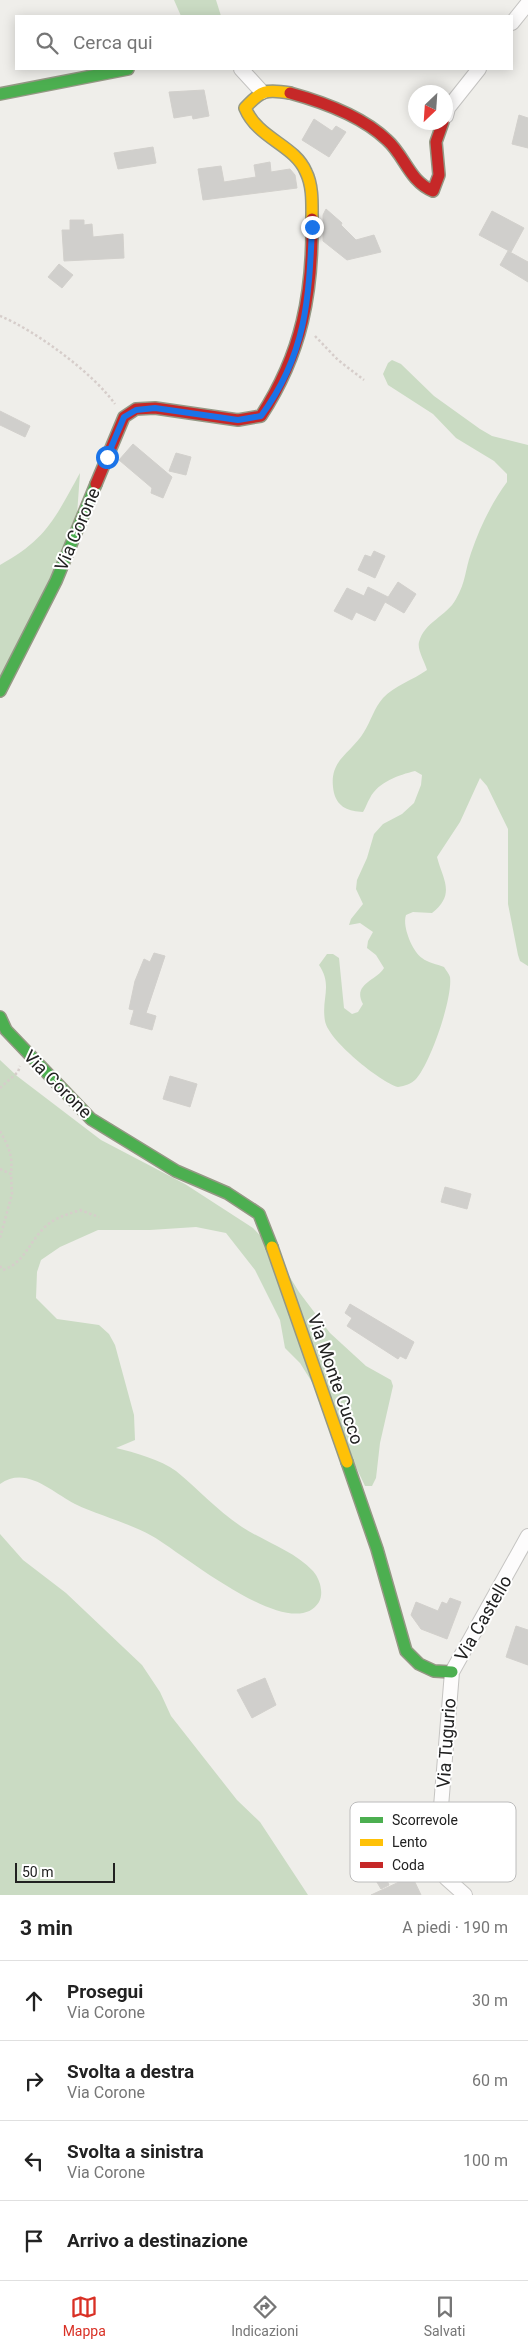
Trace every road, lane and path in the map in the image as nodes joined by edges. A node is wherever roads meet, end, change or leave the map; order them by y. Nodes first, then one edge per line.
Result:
1 (528, 4) edge
2 (513, 21) edge
3 (123, 70) edge
4 (241, 70) edge
5 (477, 70) edge
6 (262, 92) junction
7 (0, 94) edge
8 (453, 102) edge
9 (440, 130) edge
10 (0, 316) edge
11 (303, 328) junction
12 (364, 380) dead end
13 (124, 417) junction
14 (0, 691) edge
15 (0, 1017) edge
16 (20, 1065) dead end
17 (0, 1088) edge
18 (0, 1131) edge
19 (126, 1142) joint
20 (0, 1169) edge
21 (11, 1174) junction
22 (99, 1217) dead end
23 (0, 1238) edge
24 (0, 1266) edge
25 (528, 1536) edge
26 (452, 1672) junction
27 (441, 1802) edge
28 (450, 1882) edge
29 (464, 1895) edge

1 - 2 street
3 - 7 street
4 - 6 street
5 - 8 street
6 - 9 street
6 - 11 street
10 - 13 path
11 - 12 path
11 - 13 street
13 - 14 street, Via Corone
15 - 19 street, Via Corone
16 - 17 path
18 - 21 path
19 - 26 street, Via Monte Cucco
20 - 21 path
21 - 23 path
22 - 24 path
25 - 26 street, Via Castello
26 - 27 street, Via Tugurio
28 - 29 street, Via Tugurio

